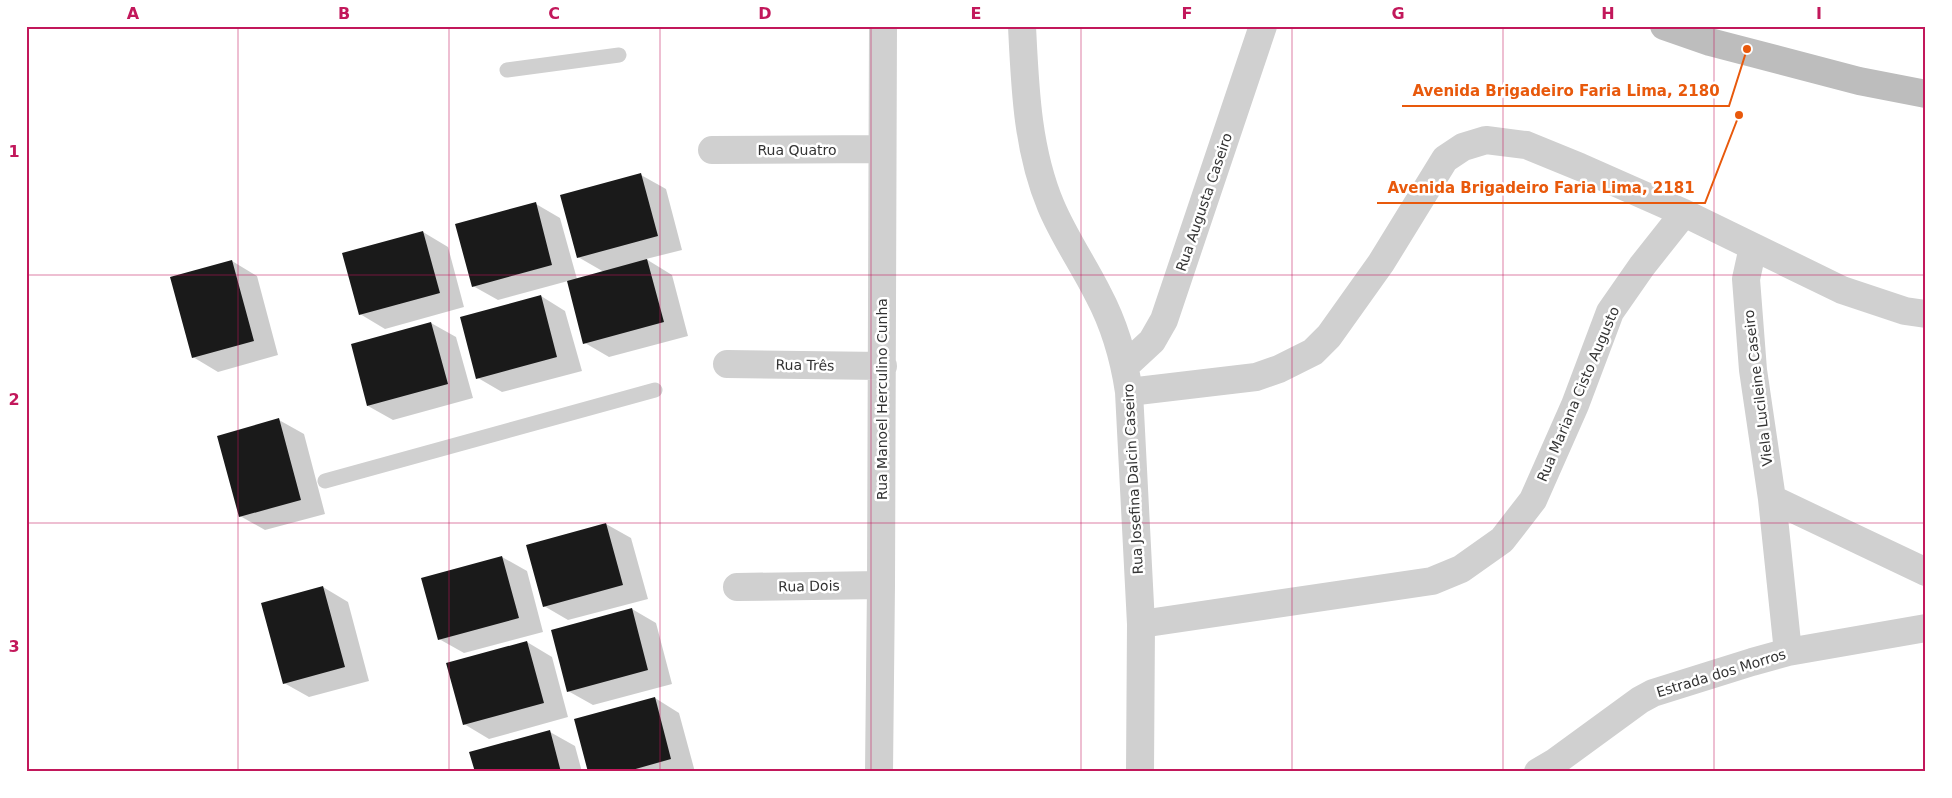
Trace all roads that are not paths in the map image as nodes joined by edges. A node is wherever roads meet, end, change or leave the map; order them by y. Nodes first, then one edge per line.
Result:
1 (883, 26) edge
2 (1022, 26) edge
3 (1263, 26) edge
4 (1664, 26) edge
5 (618, 55) dead end
6 (508, 70) dead end
7 (1926, 94) edge
8 (882, 149) junction
9 (712, 150) dead end
10 (1684, 213) junction
11 (1753, 247) junction
12 (1926, 314) edge
13 (727, 364) dead end
14 (883, 366) junction
15 (1127, 379) junction
16 (655, 390) dead end
17 (325, 482) dead end
18 (1772, 499) junction
19 (1926, 572) edge
20 (881, 585) junction
21 (738, 587) dead end
22 (1141, 624) junction
23 (1926, 628) edge
24 (1788, 652) junction
25 (878, 772) edge
26 (1140, 772) edge
27 (1538, 772) edge

1 - 8 street, Rua Manoel Herculino Cunha
2 - 15 street, Rua Josefina Dalcin Caseiro
3 - 15 street, Rua Augusta Caseiro
4 - 7 main road
5 - 6 lane
8 - 9 street, Rua Quatro
8 - 14 street, Rua Manoel Herculino Cunha
10 - 11 street
10 - 15 street
10 - 22 street, Rua Mariana Cisto Augusto
11 - 12 street
11 - 18 street, Viela Lucileine Caseiro
13 - 14 street, Rua Três
14 - 20 street, Rua Manoel Herculino Cunha
15 - 22 street, Rua Josefina Dalcin Caseiro
16 - 17 lane
18 - 19 street
18 - 24 street, Viela Lucileine Caseiro
20 - 21 street, Rua Dois
20 - 25 street, Rua Manoel Herculino Cunha
22 - 26 street, Rua Josefina Dalcin Caseiro
23 - 24 street, Estrada dos Morros
24 - 27 street, Estrada dos Morros

